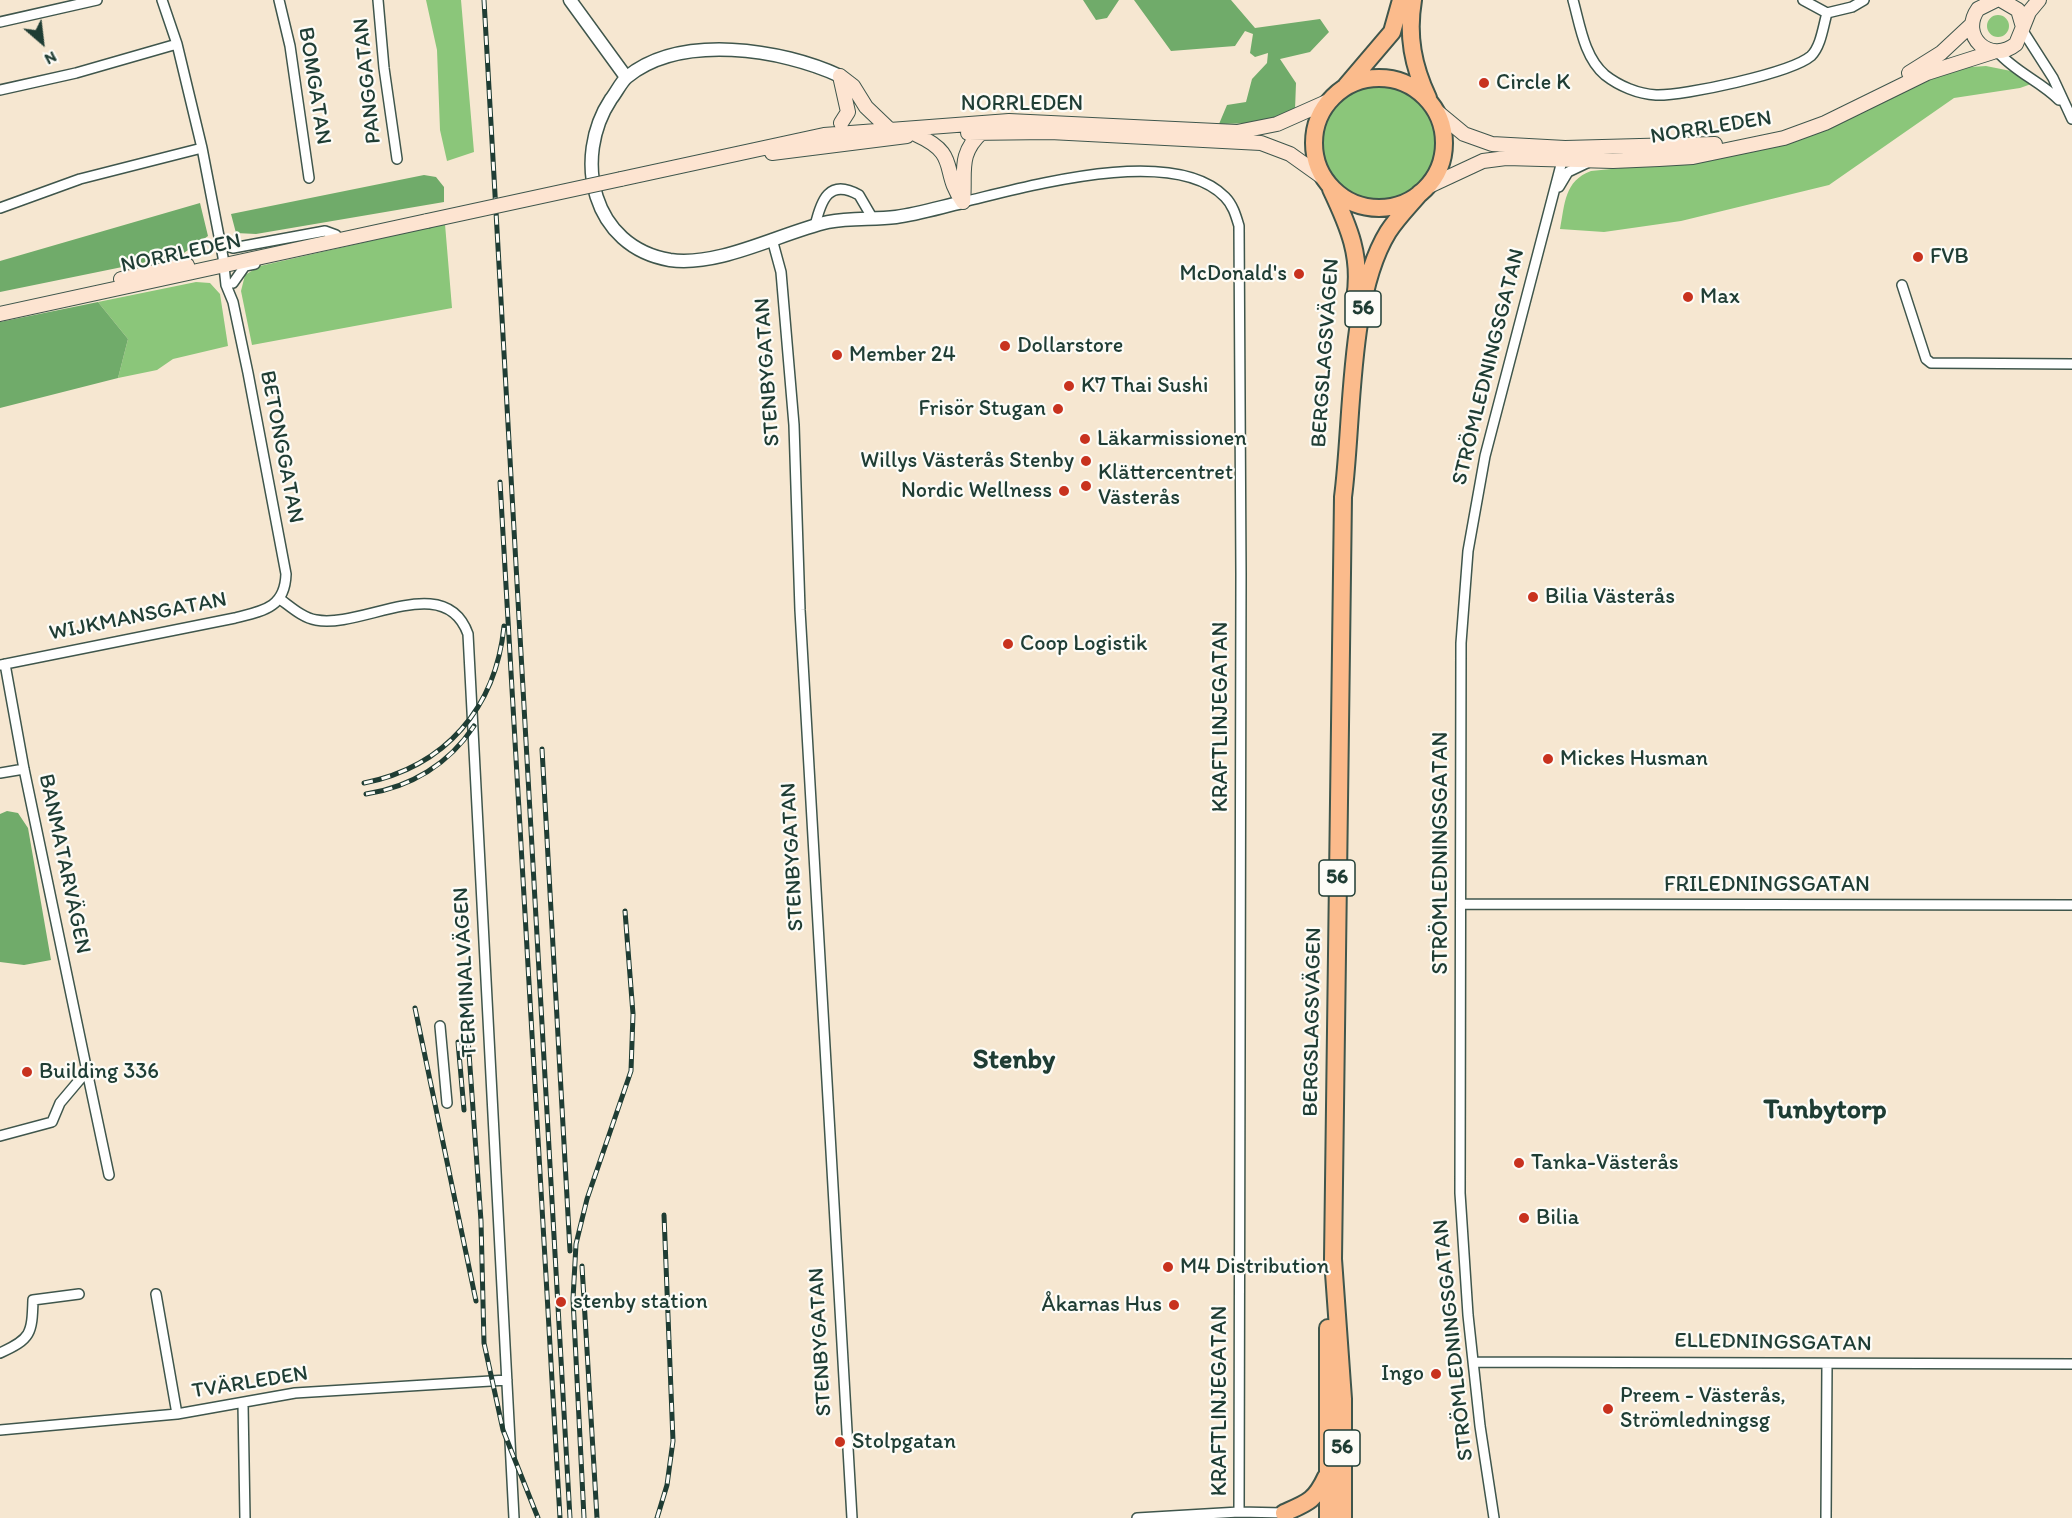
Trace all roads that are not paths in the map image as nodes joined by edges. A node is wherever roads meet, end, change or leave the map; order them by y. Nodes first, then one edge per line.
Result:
1 (50, 0) edge
2 (97, 0) edge
3 (162, 0) edge
4 (279, 0) edge
5 (378, 0) edge
6 (570, 0) edge
7 (1401, 0) edge
8 (1413, 0) edge
9 (1573, 0) edge
10 (1803, 0) edge
11 (1864, 0) edge
12 (2039, 0) edge
13 (2008, 1) edge
14 (1977, 4) edge
15 (53, 11) junction
16 (1827, 13) junction
17 (0, 22) edge
18 (1971, 25) junction
19 (2023, 29) junction
20 (177, 44) junction
21 (1995, 52) junction
22 (840, 76) junction
23 (626, 77) junction
24 (1344, 88) junction
25 (0, 90) edge
26 (1331, 100) junction
27 (2063, 103) junction
28 (1433, 107) junction
29 (2072, 119) edge
30 (841, 123) joint
31 (889, 129) junction
32 (982, 132) junction
33 (824, 135) junction
34 (918, 135) junction
35 (202, 148) junction
36 (1564, 154) junction
37 (397, 159) dead end
38 (711, 159) junction
39 (1593, 161) junction
40 (309, 178) dead end
41 (1326, 181) junction
42 (1423, 191) junction
43 (1553, 196) junction
44 (963, 202) junction
45 (0, 208) edge
46 (873, 219) junction
47 (815, 226) junction
48 (371, 233) junction
49 (772, 239) junction
50 (311, 248) junction
51 (224, 258) junction
52 (203, 270) junction
53 (230, 284) junction
54 (1902, 285) dead end
55 (0, 304) edge
56 (0, 314) edge
57 (2072, 364) edge
58 (1343, 497) junction
59 (280, 599) junction
60 (3, 664) edge
61 (24, 769) junction
62 (0, 773) edge
63 (1461, 904) junction
64 (2072, 905) edge
65 (440, 1026) dead end
66 (87, 1072) junction
67 (447, 1103) dead end
68 (0, 1136) edge
69 (109, 1175) dead end
70 (1333, 1259) junction
71 (80, 1294) dead end
72 (156, 1294) dead end
73 (0, 1353) edge
74 (1473, 1362) junction
75 (1827, 1364) junction
76 (2072, 1364) edge
77 (507, 1380) junction
78 (243, 1404) junction
79 (177, 1414) junction
80 (0, 1430) edge
81 (1328, 1474) junction
82 (1239, 1512) junction
83 (1284, 1513) junction
84 (245, 1518) edge
85 (514, 1518) edge
86 (852, 1518) edge
87 (1137, 1518) edge
88 (1303, 1518) edge
89 (1328, 1518) edge
90 (1343, 1518) edge
91 (1494, 1518) edge
92 (1826, 1518) edge

1 - 15 street
2 - 15 street
3 - 20 street, BETONGGATAN
4 - 40 street, BOMGATAN
5 - 37 street, PANGGATAN
6 - 23 street
7 - 24 highway, 56
8 - 28 highway, 56
9 - 16 street
10 - 16 street
11 - 16 street
12 - 19 main road
13 - 14 main road
13 - 19 main road
14 - 18 main road
15 - 17 street
18 - 21 main road
18 - 36 main road, NORRLEDEN
19 - 21 main road
19 - 27 street
20 - 25 street
20 - 35 street, BETONGGATAN
21 - 27 street
21 - 39 main road, NORRLEDEN
22 - 23 street
22 - 30 main road
22 - 31 main road
23 - 49 street
24 - 26 highway, 56
24 - 28 highway, 56
26 - 31 main road, NORRLEDEN
26 - 41 highway, 56
27 - 29 street
28 - 36 main road, NORRLEDEN
28 - 42 highway, 56
30 - 33 street
31 - 33 main road, NORRLEDEN
32 - 34 main road, NORRLEDEN
32 - 41 main road, NORRLEDEN
32 - 44 main road
33 - 38 main road, NORRLEDEN
34 - 38 main road, NORRLEDEN
34 - 44 main road
35 - 45 street
35 - 51 street, BETONGGATAN
36 - 39 main road, NORRLEDEN
36 - 42 main road, NORRLEDEN
36 - 43 street, STRÖMLEDNINGSGATAN
38 - 48 main road, NORRLEDEN, bridge
39 - 43 street, STRÖMLEDNINGSGATAN
41 - 42 highway
41 - 58 highway, BERGSLAGSVÄGEN / 56
42 - 58 highway, BERGSLAGSVÄGEN / 56
43 - 63 street, STRÖMLEDNINGSGATAN
44 - 46 street
44 - 82 street, KRAFTLINJEGATAN
46 - 47 street
46 - 47 street
47 - 49 street
48 - 50 main road, NORRLEDEN
48 - 51 main road, NORRLEDEN
49 - 86 street, STENBYGATAN
50 - 51 main road, NORRLEDEN
50 - 53 street
51 - 52 main road, NORRLEDEN
51 - 53 street, BETONGGATAN
51 - 55 main road, NORRLEDEN
52 - 53 street
52 - 56 main road, NORRLEDEN
53 - 59 street, BETONGGATAN
54 - 57 street
58 - 70 highway, BERGSLAGSVÄGEN / 56
59 - 60 street, WIJKMANSGATAN
59 - 77 street, TERMINALVÄGEN
60 - 61 street, BANMATARVÄGEN
61 - 62 street
61 - 66 street, BANMATARVÄGEN
63 - 64 street, FRILEDNINGSGATAN
63 - 74 street, STRÖMLEDNINGSGATAN
65 - 67 street
66 - 68 street
66 - 69 street, BANMATARVÄGEN
70 - 81 highway, BERGSLAGSVÄGEN / 56
70 - 90 highway, BERGSLAGSVÄGEN / 56
71 - 73 street
72 - 79 street
74 - 75 street, ELLEDNINGSGATAN
74 - 91 street, STRÖMLEDNINGSGATAN
75 - 76 street, ELLEDNINGSGATAN
75 - 92 street
77 - 78 street, TVÄRLEDEN
77 - 85 street, TERMINALVÄGEN
78 - 79 street, TVÄRLEDEN
78 - 84 street
79 - 80 street, TVÄRLEDEN
81 - 83 highway
81 - 89 highway, BERGSLAGSVÄGEN / 56
82 - 83 street
82 - 87 street
83 - 88 highway

